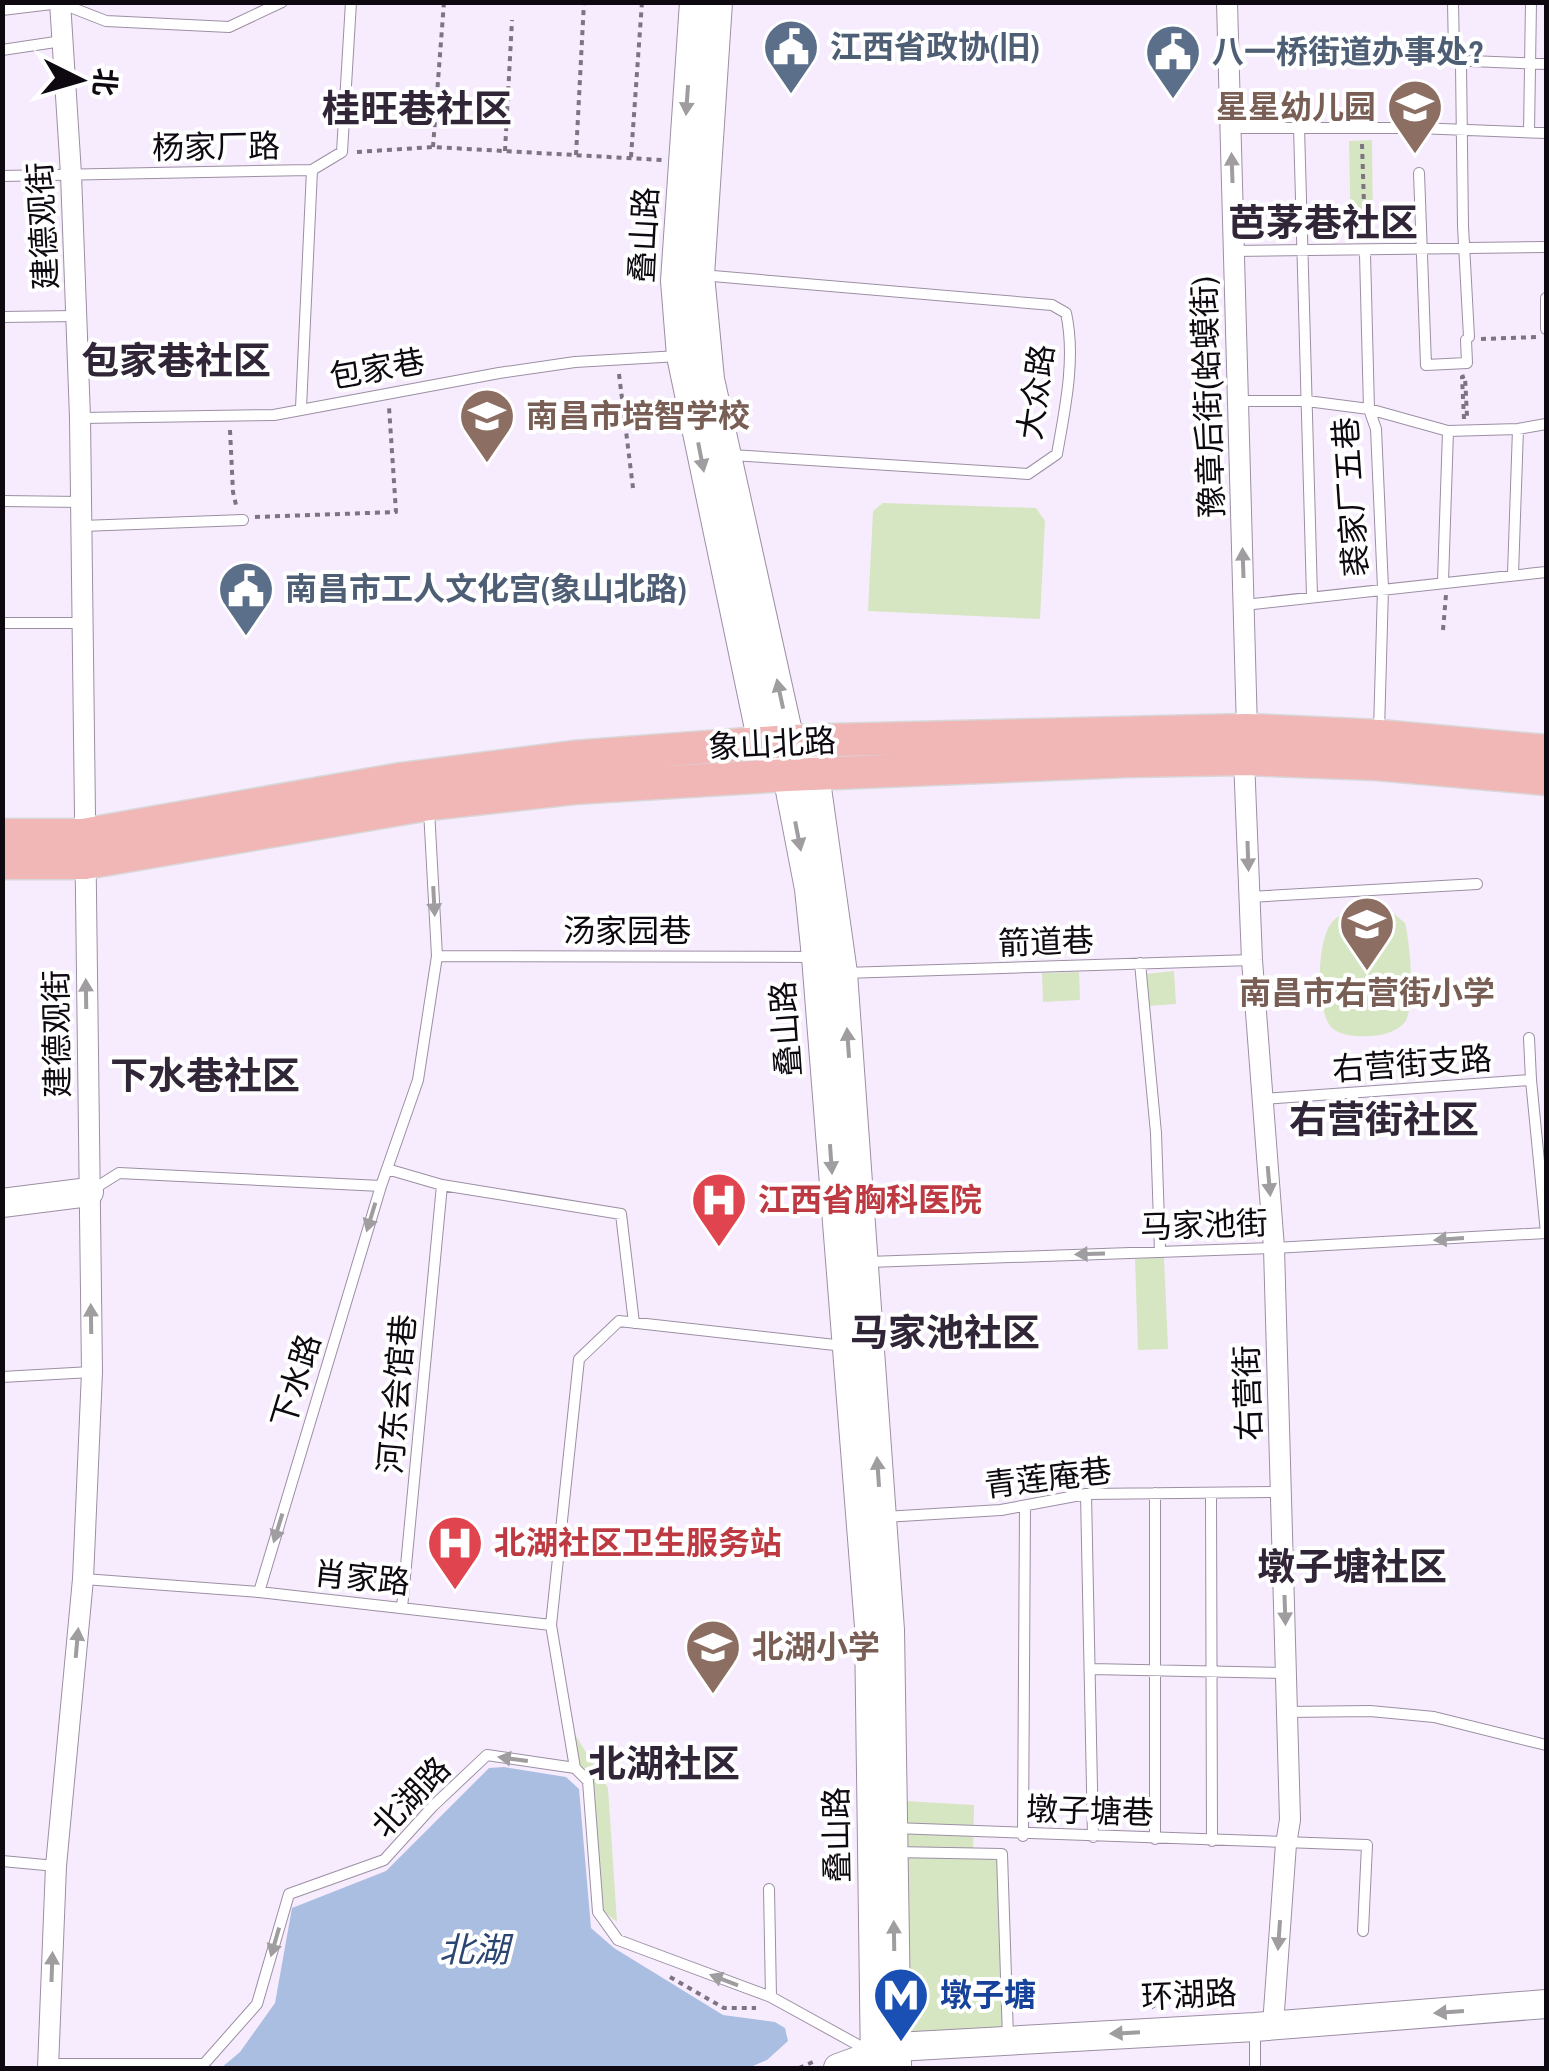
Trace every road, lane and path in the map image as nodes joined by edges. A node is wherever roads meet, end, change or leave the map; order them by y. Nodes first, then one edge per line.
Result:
1 (282, 2) edge
2 (352, 2) edge
3 (444, 2) edge
4 (584, 2) edge
5 (642, 2) edge
6 (694, 2) edge
7 (718, 2) edge
8 (1227, 2) edge
9 (1453, 2) edge
10 (1531, 2) edge
11 (60, 3) edge
12 (2, 10) edge
13 (512, 20) dead end
14 (63, 41) junction
15 (2, 50) edge
16 (1470, 60) dead end
17 (1530, 64) junction
18 (1546, 64) edge
19 (1300, 127) junction
20 (1231, 128) junction
21 (1461, 129) junction
22 (1530, 132) junction
23 (1546, 132) edge
24 (1362, 140) dead end
25 (433, 148) junction
26 (342, 152) junction
27 (505, 152) junction
28 (576, 156) junction
29 (631, 158) junction
30 (683, 161) junction
31 (312, 170) junction
32 (1418, 173) dead end
33 (71, 174) junction
34 (2, 176) edge
35 (1364, 230) dead end
36 (1303, 248) junction
37 (1421, 248) junction
38 (1464, 248) junction
39 (1546, 248) edge
40 (1234, 250) junction
41 (1365, 254) dead end
42 (700, 275) junction
43 (1546, 298) edge
44 (77, 316) junction
45 (2, 317) edge
46 (1546, 333) edge
47 (1470, 339) junction
48 (682, 356) junction
49 (618, 360) junction
50 (388, 392) junction
51 (1307, 400) junction
52 (1238, 401) junction
53 (302, 408) junction
54 (1369, 409) junction
55 (229, 415) junction
56 (80, 418) junction
57 (1546, 424) edge
58 (1518, 430) junction
59 (1448, 431) junction
60 (1466, 431) junction
61 (727, 455) junction
62 (633, 488) dead end
63 (2, 501) edge
64 (80, 502) junction
65 (245, 517) junction
66 (81, 526) junction
67 (1546, 572) edge
68 (1513, 574) junction
69 (1445, 581) junction
70 (1383, 588) junction
71 (1312, 596) junction
72 (1244, 605) junction
73 (2, 623) edge
74 (84, 623) junction
75 (1443, 630) dead end
76 (1379, 736) junction
77 (776, 742) junction
78 (1246, 745) junction
79 (1546, 751) edge
80 (801, 774) junction
81 (1546, 779) edge
82 (429, 804) junction
83 (2, 835) edge
84 (84, 849) junction
85 (2, 863) edge
86 (1478, 884) dead end
87 (1249, 897) junction
88 (437, 956) junction
89 (816, 956) junction
90 (1252, 960) junction
91 (1140, 964) junction
92 (843, 973) junction
93 (1528, 1038) dead end
94 (1531, 1080) junction
95 (1262, 1099) junction
96 (387, 1168) junction
97 (442, 1185) junction
98 (381, 1186) junction
99 (90, 1192) junction
100 (2, 1203) edge
101 (1546, 1233) edge
102 (1274, 1248) junction
103 (1160, 1252) junction
104 (862, 1262) junction
105 (634, 1323) junction
106 (845, 1346) junction
107 (92, 1372) junction
108 (2, 1377) edge
109 (1282, 1492) junction
110 (1211, 1493) junction
111 (1086, 1494) junction
112 (1154, 1494) junction
113 (1025, 1506) junction
114 (881, 1518) junction
115 (83, 1579) junction
116 (259, 1592) junction
117 (402, 1608) junction
118 (550, 1625) junction
119 (1090, 1669) junction
120 (1155, 1670) junction
121 (1211, 1672) junction
122 (1286, 1674) junction
123 (1288, 1712) junction
124 (1546, 1745) edge
125 (575, 1768) junction
126 (1023, 1835) junction
127 (1093, 1837) junction
128 (1155, 1839) junction
129 (893, 1840) junction
130 (1212, 1841) junction
131 (1286, 1844) junction
132 (2, 1861) edge
133 (56, 1866) junction
134 (770, 1889) dead end
135 (1363, 1932) dead end
136 (662, 1972) dead end
137 (771, 1997) junction
138 (1546, 2004) edge
139 (760, 2008) dead end
140 (1264, 2026) junction
141 (1008, 2039) junction
142 (885, 2059) edge
143 (48, 2066) edge
144 (838, 2068) edge
145 (1255, 2068) edge

1 - 11 lane
2 - 26 lane
3 - 25 path
4 - 28 path
5 - 29 path
6 -> 30 main road, 叠山路
7 - 42 main road, 叠山路
8 - 20 street, 豫章后街(蛤蟆街)
9 - 21 lane
10 - 17 lane
11 - 12 lane
11 - 14 street, 建德观街
13 - 27 path
14 - 15 lane
14 - 33 street, 建德观街
16 - 17 lane
17 - 18 lane
17 - 22 lane
19 - 20 lane
19 - 21 lane
19 - 36 lane
40 -> 20 street, 豫章后街(蛤蟆街)
21 - 22 lane
21 - 38 lane
22 - 23 lane
24 - 35 path
25 - 26 path
25 - 27 path
26 - 31 lane
27 - 28 path
28 - 29 path
29 - 30 path
30 - 48 main road, 叠山路
31 - 33 lane, 杨家厂路
31 - 53 lane, 杨家厂路
32 - 37 lane
33 - 34 lane, 杨家厂路
33 - 44 street, 建德观街
36 - 37 lane
36 - 40 lane
36 - 51 lane
37 - 38 lane
37 - 47 lane
38 - 39 lane
38 - 47 lane
40 - 52 street, 豫章后街(蛤蟆街)
41 - 54 lane, 裘家厂五巷
42 - 61 main road, 叠山路
42 - 61 lane, 大众路
43 - 46 lane
44 - 45 lane
44 - 56 street, 建德观街
46 - 47 path
48 - 49 lane, 包家巷
48 -> 77 main road, 叠山路
49 - 50 lane, 包家巷
49 - 62 path
50 - 53 lane, 包家巷
50 - 65 path
51 - 52 lane
51 - 54 lane
51 - 71 lane
72 -> 52 street, 豫章后街(蛤蟆街)
53 - 55 lane, 包家巷
54 - 59 lane
54 - 70 lane, 裘家厂五巷
55 - 56 lane, 包家巷
55 - 65 path
56 - 64 street, 建德观街
57 - 58 lane
58 - 60 lane
58 - 68 lane
59 - 60 lane
59 - 69 lane
60 - 60 path
77 -> 61 main road, 叠山路
63 - 64 lane
64 - 66 street, 建德观街
65 - 66 lane
66 - 74 street, 建德观街
67 - 68 lane
68 - 69 lane
69 - 70 lane
69 - 75 path
70 - 71 lane
70 - 76 lane, 裘家厂五巷
71 - 72 lane
72 - 78 street, 豫章后街(蛤蟆街)
73 - 74 lane
74 - 84 street, 建德观街
76 - 78 main road, 象山北路
76 - 79 main road, 象山北路
77 - 78 main road, 象山北路
77 - 80 main road, 叠山路
77 - 84 main road, 象山北路
78 - 80 main road, 象山北路
78 - 81 main road, 象山北路
78 -> 87 street, 右营街
80 - 82 main road, 象山北路
80 -> 89 main road, 叠山路
80 - 92 main road, 叠山路
82 - 84 main road, 象山北路
82 -> 88 lane, 下水路
83 - 84 main road, 象山北路
84 - 85 main road, 象山北路
99 -> 84 street, 建德观街
86 - 87 lane
87 - 90 street, 右营街
88 - 89 lane, 汤家园巷
88 - 96 lane, 下水路
89 -> 106 main road, 叠山路
90 - 91 lane, 箭道巷
90 - 95 street, 右营街
91 - 92 lane, 箭道巷
91 - 103 lane
104 -> 92 main road, 叠山路
93 - 94 lane
94 - 95 lane, 右营街支路
94 - 101 lane, 右营街支路
95 -> 102 street, 右营街
96 - 97 lane
96 - 98 lane, 下水路
97 - 105 lane
97 - 117 lane, 河东会馆巷
98 - 99 lane
98 -> 116 lane, 下水路
99 - 100 main road
107 -> 99 street, 建德观街
101 -> 102 lane, 马家池街
102 - 103 lane, 马家池街
102 - 109 street, 右营街
103 -> 104 lane, 马家池街
114 -> 104 main road, 叠山路
105 - 106 lane
105 - 118 lane
106 - 142 main road, 叠山路
107 - 108 lane
107 - 115 street, 建德观街
109 - 110 lane, 青莲庵巷
109 -> 122 street, 右营街
110 - 112 lane, 青莲庵巷
110 - 121 lane
111 - 112 lane, 青莲庵巷
111 - 113 lane, 青莲庵巷
111 - 119 lane
112 - 120 lane
113 - 114 lane, 青莲庵巷
113 - 126 lane
114 - 129 main road, 叠山路
115 - 116 lane, 肖家路
133 -> 115 street, 建德观街
116 - 117 lane, 肖家路
117 - 118 lane, 肖家路
118 - 125 lane
119 - 120 lane
119 - 127 lane
120 - 121 lane
120 - 128 lane
121 - 122 lane
121 - 130 lane
122 - 123 street, 右营街
123 - 124 lane
123 - 131 street, 右营街
137 -> 125 lane
125 -> 143 lane, 北湖路
126 - 127 lane, 墩子塘巷
126 - 129 lane, 墩子塘巷
127 - 128 lane, 墩子塘巷
128 - 130 lane, 墩子塘巷
129 - 141 lane
142 -> 129 main road, 叠山路
130 - 131 lane, 墩子塘巷
131 - 135 lane, 墩子塘巷
131 -> 140 street, 右营街
132 - 133 lane
143 -> 133 street, 建德观街
134 - 137 lane
136 - 139 path
137 - 142 lane
138 -> 140 main road, 环湖路
140 -> 141 main road, 环湖路
140 - 145 lane
141 - 142 main road, 环湖路
142 - 144 main road, 环湖路

